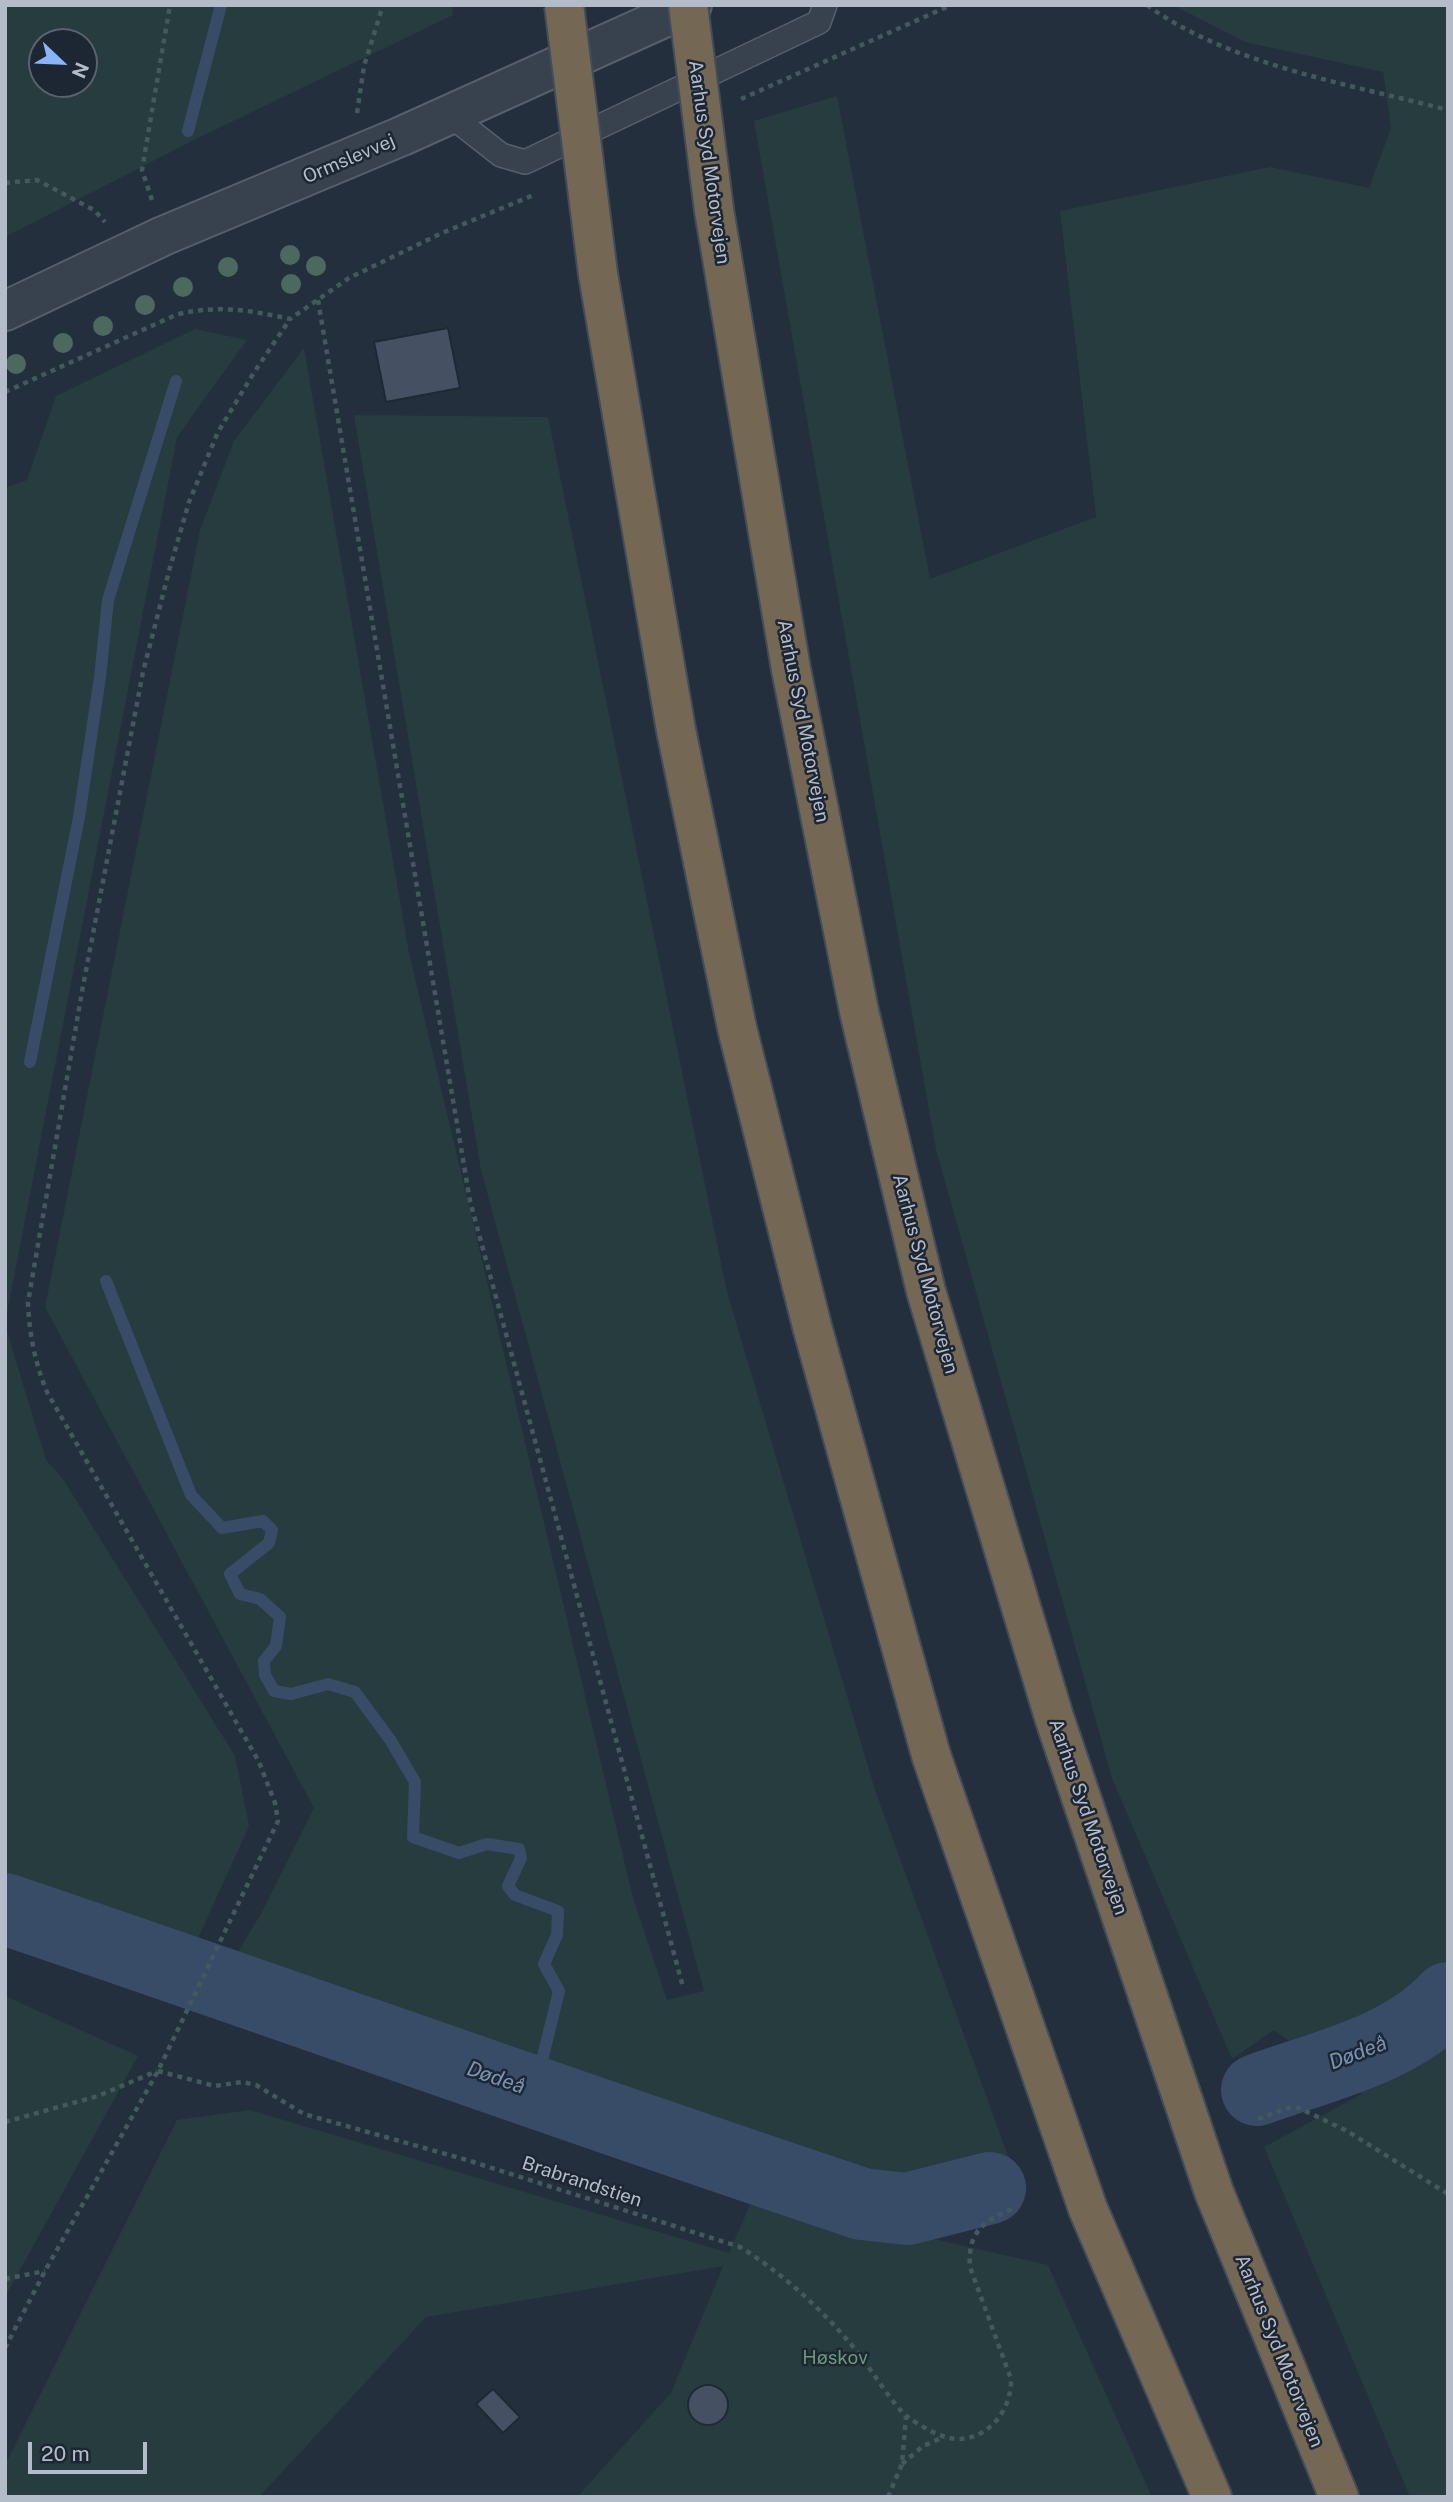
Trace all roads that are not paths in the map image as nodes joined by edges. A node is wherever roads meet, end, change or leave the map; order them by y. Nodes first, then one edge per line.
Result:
1 (564, 5) edge
2 (690, 5) edge
3 (825, 5) edge
4 (450, 115) junction
5 (5, 311) edge
6 (1212, 2497) edge
7 (1339, 2497) edge

1 - 6 highway, bridge
2 - 4 street, Ormslevvej
2 - 7 highway, Aarhus Syd Motorvejen, bridge
3 - 4 lane
4 - 5 street, Ormslevvej

